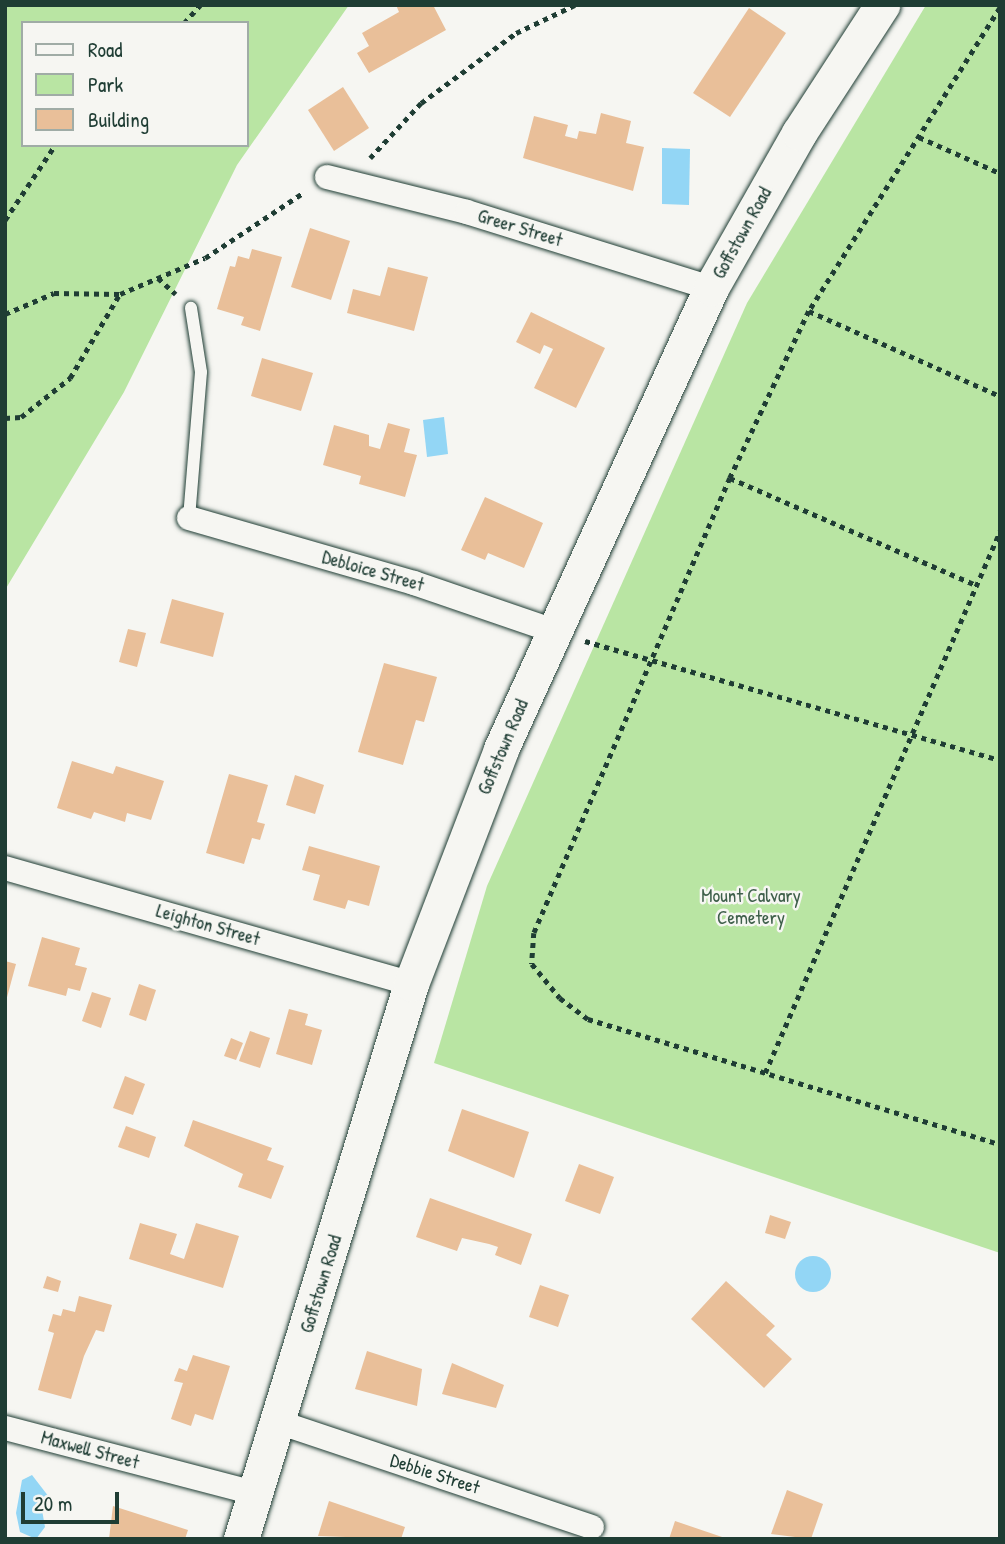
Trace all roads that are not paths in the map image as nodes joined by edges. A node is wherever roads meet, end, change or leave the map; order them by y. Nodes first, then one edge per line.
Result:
1 (882, 5) edge
2 (337, 179) road end
3 (711, 288) junction
4 (191, 308) dead end
5 (189, 518) joint
6 (554, 631) junction
7 (5, 868) edge
8 (411, 984) junction
9 (278, 1422) junction
10 (5, 1428) edge
11 (256, 1493) junction
12 (592, 1527) dead end
13 (241, 1539) edge

1 - 3 main road, Goffstown Road
2 - 3 street, Greer Street
3 - 6 main road, Goffstown Road
4 - 5 lane
5 - 6 street, Debloice Street
6 - 8 main road, Goffstown Road
7 - 8 street, Leighton Street
8 - 9 main road, Goffstown Road
9 - 11 main road, Goffstown Road
9 - 12 street, Debbie Street
10 - 11 street, Maxwell Street
11 - 13 main road, Goffstown Road

